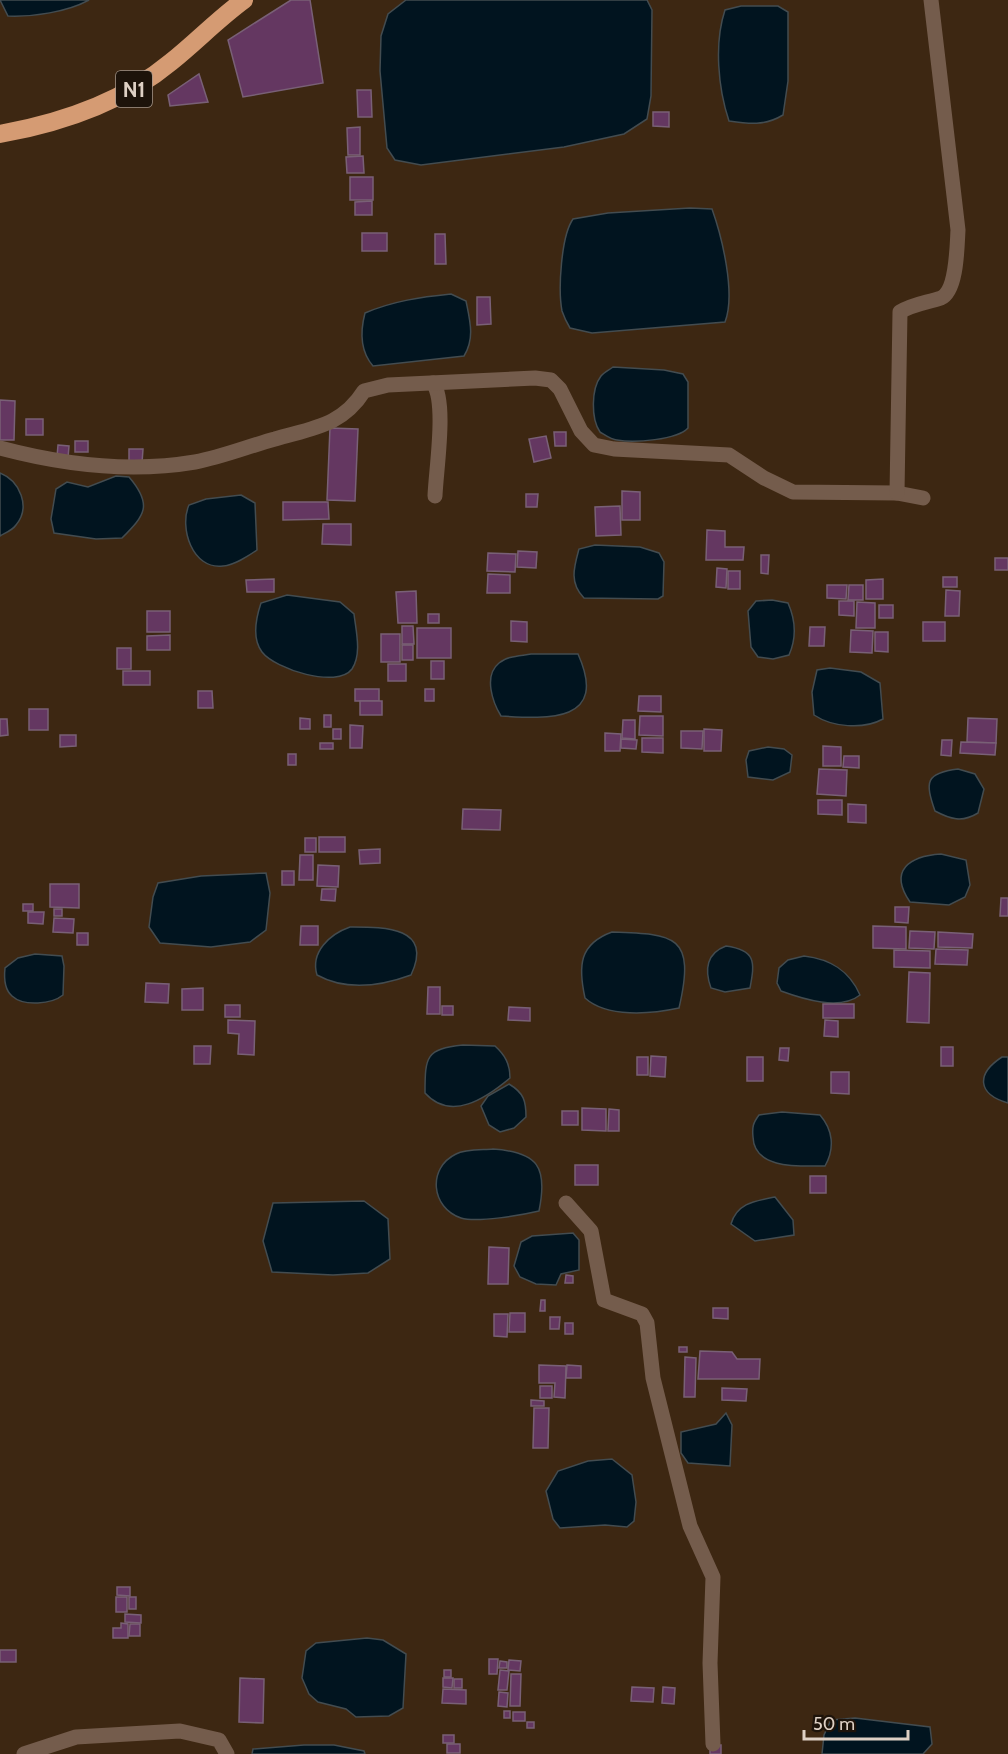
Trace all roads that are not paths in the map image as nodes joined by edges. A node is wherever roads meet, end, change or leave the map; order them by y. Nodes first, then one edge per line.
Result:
1 (244, 0) edge
2 (931, 0) edge
3 (0, 134) edge
4 (432, 383) junction
5 (0, 448) edge
6 (897, 493) junction
7 (435, 496) dead end
8 (923, 498) dead end
9 (566, 1203) dead end
10 (713, 1744) dead end
11 (24, 1754) edge
12 (227, 1754) edge

1 - 3 highway, N1
2 - 6 street
4 - 5 street
4 - 6 street
4 - 7 street
6 - 8 street
9 - 10 street
11 - 12 street

